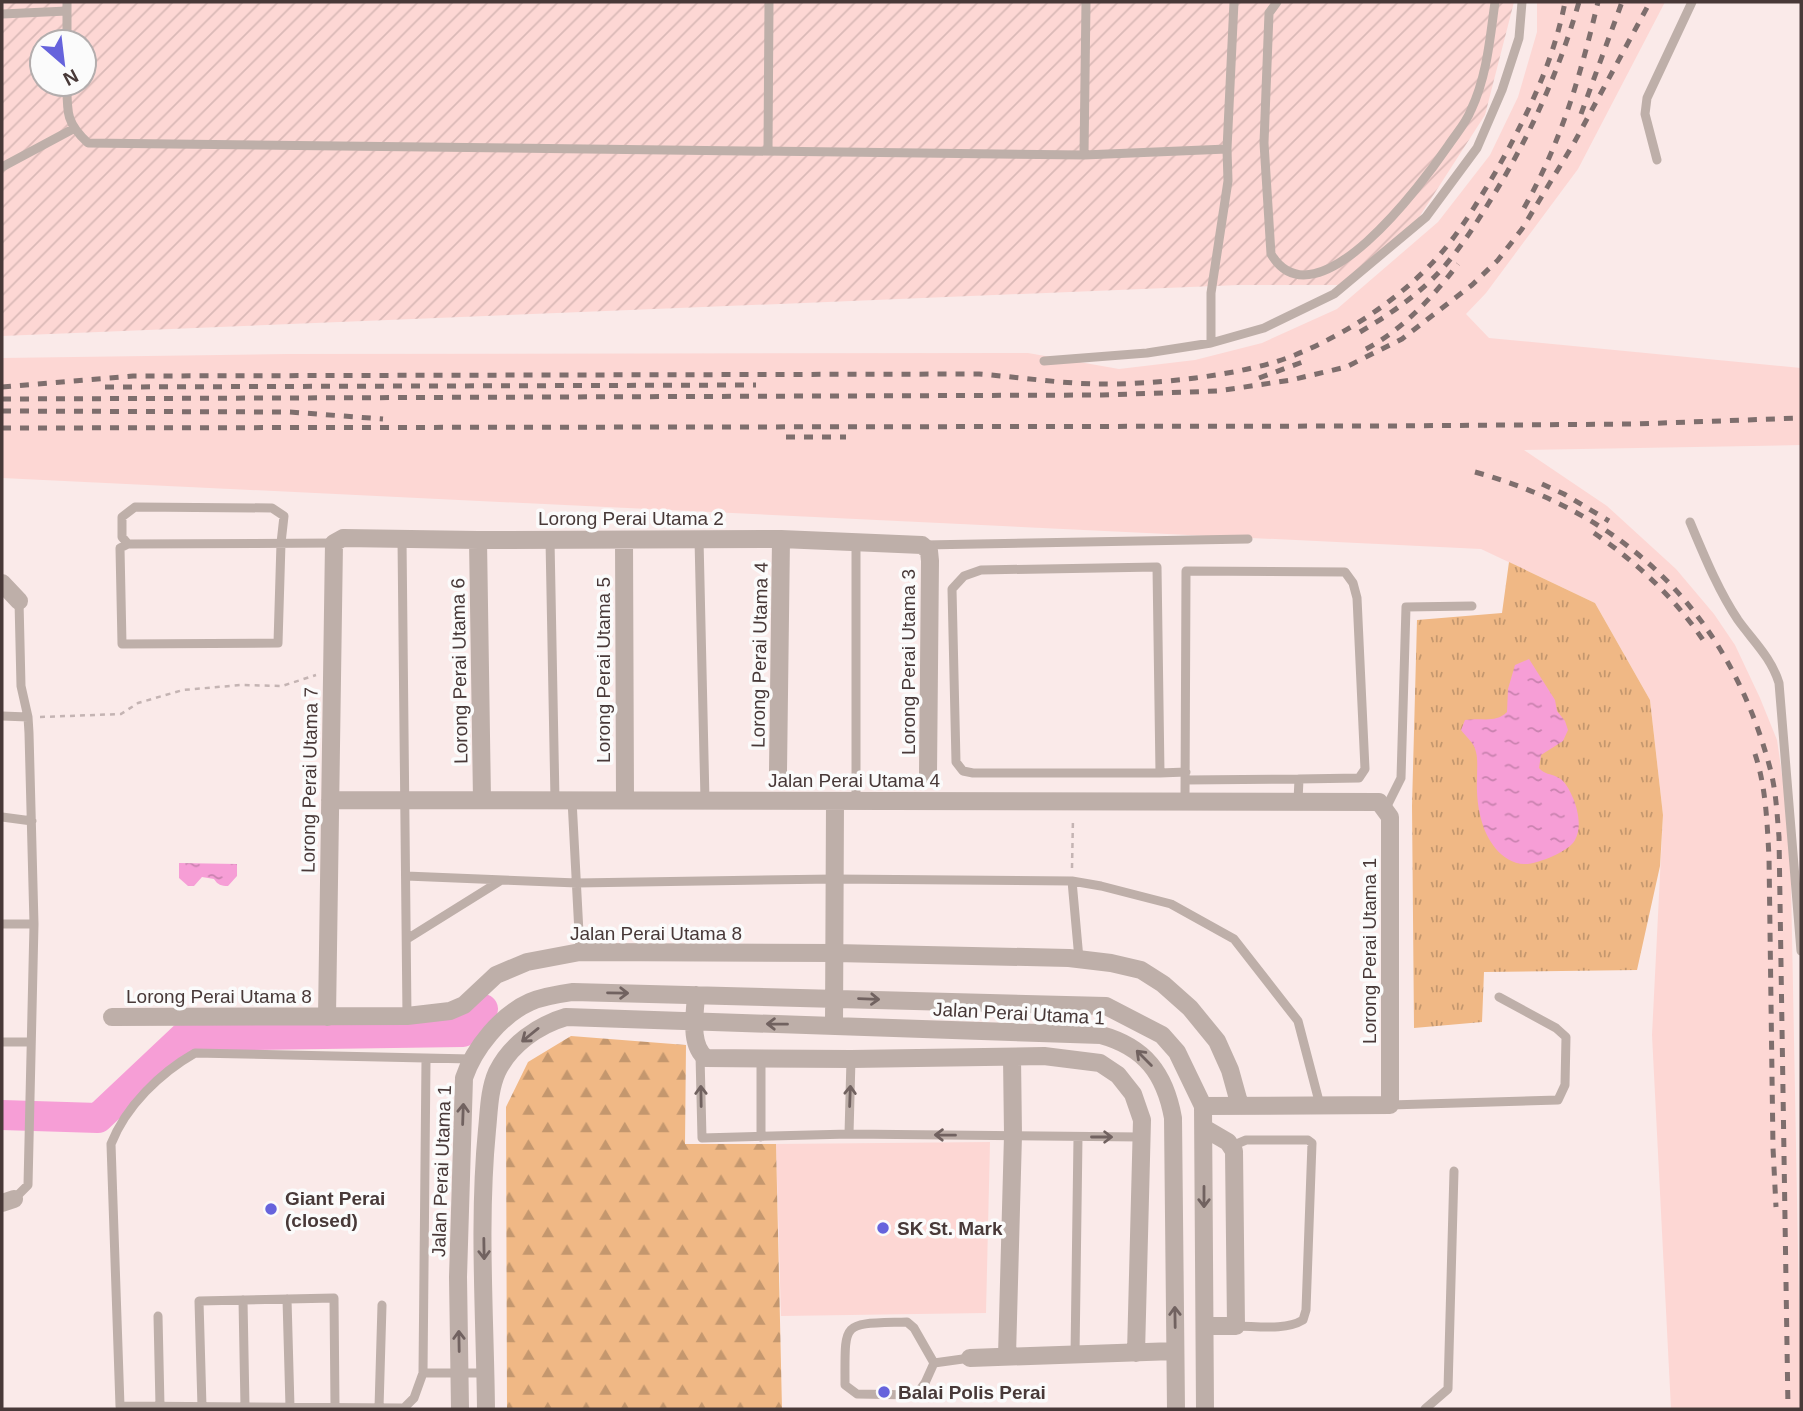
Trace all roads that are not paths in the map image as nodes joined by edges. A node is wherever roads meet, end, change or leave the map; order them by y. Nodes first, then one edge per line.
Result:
1 (769, 2) edge
2 (1086, 2) edge
3 (1234, 2) edge
4 (1277, 2) edge
5 (1495, 2) edge
6 (1522, 2) edge
7 (1692, 2) edge
8 (67, 6) edge
9 (2, 15) edge
10 (67, 28) edge
11 (67, 98) edge
12 (73, 129) junction
13 (1227, 149) junction
14 (768, 151) junction
15 (1084, 155) junction
16 (1657, 160) dead end
17 (2, 167) edge
18 (1211, 343) junction
19 (1044, 360) dead end
20 (1690, 522) dead end
21 (402, 539) junction
22 (699, 539) junction
23 (781, 539) junction
24 (1248, 539) dead end
25 (478, 540) junction
26 (550, 540) junction
27 (624, 540) junction
28 (856, 542) junction
29 (281, 543) junction
30 (334, 543) junction
31 (128, 544) junction
32 (925, 548) junction
33 (2, 583) edge
34 (19, 601) joint
35 (1472, 606) dead end
36 (2, 716) edge
37 (28, 717) junction
38 (778, 771) dead end
39 (1160, 773) junction
40 (928, 774) dead end
41 (1186, 776) junction
42 (1299, 779) junction
43 (330, 800) junction
44 (404, 800) junction
45 (482, 800) junction
46 (564, 800) junction
47 (625, 800) junction
48 (705, 800) junction
49 (1185, 800) junction
50 (835, 801) junction
51 (856, 801) junction
52 (1298, 802) junction
53 (1382, 806) junction
54 (2, 817) edge
55 (32, 821) junction
56 (406, 876) junction
57 (834, 879) junction
58 (501, 880) junction
59 (1072, 881) junction
60 (576, 883) junction
61 (2, 924) edge
62 (34, 924) junction
63 (407, 939) junction
64 (1801, 951) edge
65 (580, 952) junction
66 (835, 953) junction
67 (1079, 959) junction
68 (696, 995) junction
69 (1499, 997) dead end
70 (835, 998) junction
71 (408, 1016) junction
72 (112, 1017) dead end
73 (327, 1017) junction
74 (695, 1023) junction
75 (834, 1026) junction
76 (2, 1042) edge
77 (31, 1042) junction
78 (700, 1054) junction
79 (761, 1058) junction
80 (1012, 1058) junction
81 (426, 1059) junction
82 (471, 1059) junction
83 (851, 1059) junction
84 (1320, 1105) junction
85 (1390, 1105) junction
86 (1203, 1106) junction
87 (1240, 1106) junction
88 (1204, 1128) junction
89 (849, 1133) junction
90 (1013, 1135) junction
91 (761, 1137) junction
92 (1078, 1137) junction
93 (1141, 1137) junction
94 (1232, 1146) junction
95 (1454, 1171) dead end
96 (8, 1201) edge
97 (287, 1299) junction
98 (243, 1300) junction
99 (382, 1305) dead end
100 (158, 1316) dead end
101 (1205, 1326) junction
102 (1236, 1326) junction
103 (1175, 1351) junction
104 (1136, 1353) junction
105 (1007, 1356) junction
106 (1075, 1356) junction
107 (970, 1358) joint
108 (934, 1363) junction
109 (423, 1373) junction
110 (486, 1373) junction
111 (460, 1374) junction
112 (160, 1406) junction
113 (202, 1406) junction
114 (245, 1407) junction
115 (290, 1407) junction
116 (335, 1407) junction
117 (379, 1408) edge
118 (460, 1409) edge
119 (486, 1409) edge
120 (1176, 1409) edge
121 (1205, 1409) edge
122 (1425, 1409) edge

1 - 14 lane
2 - 15 lane
3 - 13 lane
4 - 5 lane
6 - 18 lane
7 - 16 lane
8 - 9 lane
8 - 10 lane
11 - 12 lane
12 - 14 lane
12 - 17 lane
13 - 15 lane
13 - 18 lane
14 - 15 lane
18 - 19 lane
20 - 64 lane
21 - 25 street, Lorong Perai Utama 2
21 - 30 street, Lorong Perai Utama 2
21 - 44 lane
22 - 23 street, Lorong Perai Utama 2
22 - 27 street, Lorong Perai Utama 2
22 - 48 lane
23 - 28 street, Lorong Perai Utama 2
23 - 38 street, Lorong Perai Utama 4
24 - 32 lane
25 - 26 street, Lorong Perai Utama 2
25 - 45 street, Lorong Perai Utama 6
26 - 27 street, Lorong Perai Utama 2
26 - 46 lane
27 - 47 street, Lorong Perai Utama 5
28 - 32 street, Lorong Perai Utama 2
28 - 51 lane
29 - 30 lane
29 - 31 lane
29 - 31 lane
29 - 31 lane
30 - 43 street, Lorong Perai Utama 7
32 - 40 street, Lorong Perai Utama 3
33 - 34 street
34 - 37 lane
35 - 53 lane
36 - 37 lane
37 - 55 lane
39 - 39 lane
39 - 41 lane
41 - 42 lane
41 - 42 lane
41 - 49 lane
42 - 52 lane
43 - 44 street, Jalan Perai Utama 4
43 - 73 street, Lorong Perai Utama 7
44 - 45 street, Jalan Perai Utama 4
44 - 56 lane
45 - 46 street, Jalan Perai Utama 4
46 - 47 street, Jalan Perai Utama 4
46 - 60 lane
47 - 48 street, Jalan Perai Utama 4
48 - 50 street, Jalan Perai Utama 4
49 - 51 street, Jalan Perai Utama 4
49 - 52 street, Jalan Perai Utama 4
50 - 51 street, Jalan Perai Utama 4
50 - 57 street
52 - 53 street, Jalan Perai Utama 4
53 - 85 street, Lorong Perai Utama 1
54 - 55 lane
55 - 62 lane
56 - 58 lane
56 - 63 lane
57 - 59 lane
57 - 60 lane
57 - 66 street
58 - 60 lane
58 - 63 lane
59 - 67 lane
59 - 84 lane
60 - 65 lane
61 - 62 lane
62 - 77 lane
63 - 71 lane
65 - 66 street, Jalan Perai Utama 8
65 - 71 street, Jalan Perai Utama 8
66 - 67 street
66 - 70 street
67 - 87 street
68 - 70 street, Jalan Perai Utama 1
68 - 74 street
82 -> 68 street, Jalan Perai Utama 1
69 - 85 lane
70 - 75 street
70 -> 86 street, Jalan Perai Utama 1
71 - 73 street, Jalan Perai Utama 8
72 - 73 street, Lorong Perai Utama 8
75 -> 74 street, Jalan Perai Utama 1
74 - 78 street
74 -> 110 street, Jalan Perai Utama 1
103 -> 75 street, Jalan Perai Utama 1
76 - 77 lane
77 - 96 lane
78 - 79 street
91 -> 78 lane
79 - 83 street
79 - 91 lane
80 - 83 street
80 - 90 street
80 - 93 street
81 - 82 lane
81 - 109 lane
81 - 112 lane
111 -> 82 street, Jalan Perai Utama 1
89 -> 83 lane
84 - 85 street
84 - 87 street
86 - 87 street
86 - 88 street, Jalan Perai Utama 1
88 - 94 street
88 -> 101 street, Jalan Perai Utama 1
90 -> 89 lane
89 - 91 lane
90 - 92 lane
90 - 105 street
92 -> 93 lane
92 - 106 lane
93 - 104 street
94 - 102 street
94 - 102 lane
95 - 122 lane
97 - 98 lane
97 - 115 lane
97 - 116 lane
98 - 113 lane
98 - 114 lane
99 - 117 lane
100 - 112 lane
101 - 102 street
101 - 121 street, Jalan Perai Utama 1
103 - 104 street
103 - 120 street, Jalan Perai Utama 1
104 - 106 street
105 - 106 street
105 - 107 street
107 - 108 lane
108 - 108 lane
109 - 111 lane
109 - 117 lane
110 - 111 lane
110 - 119 street, Jalan Perai Utama 1
111 - 118 street, Jalan Perai Utama 1
112 - 113 lane
113 - 114 lane
114 - 115 lane
115 - 116 lane
116 - 117 lane

